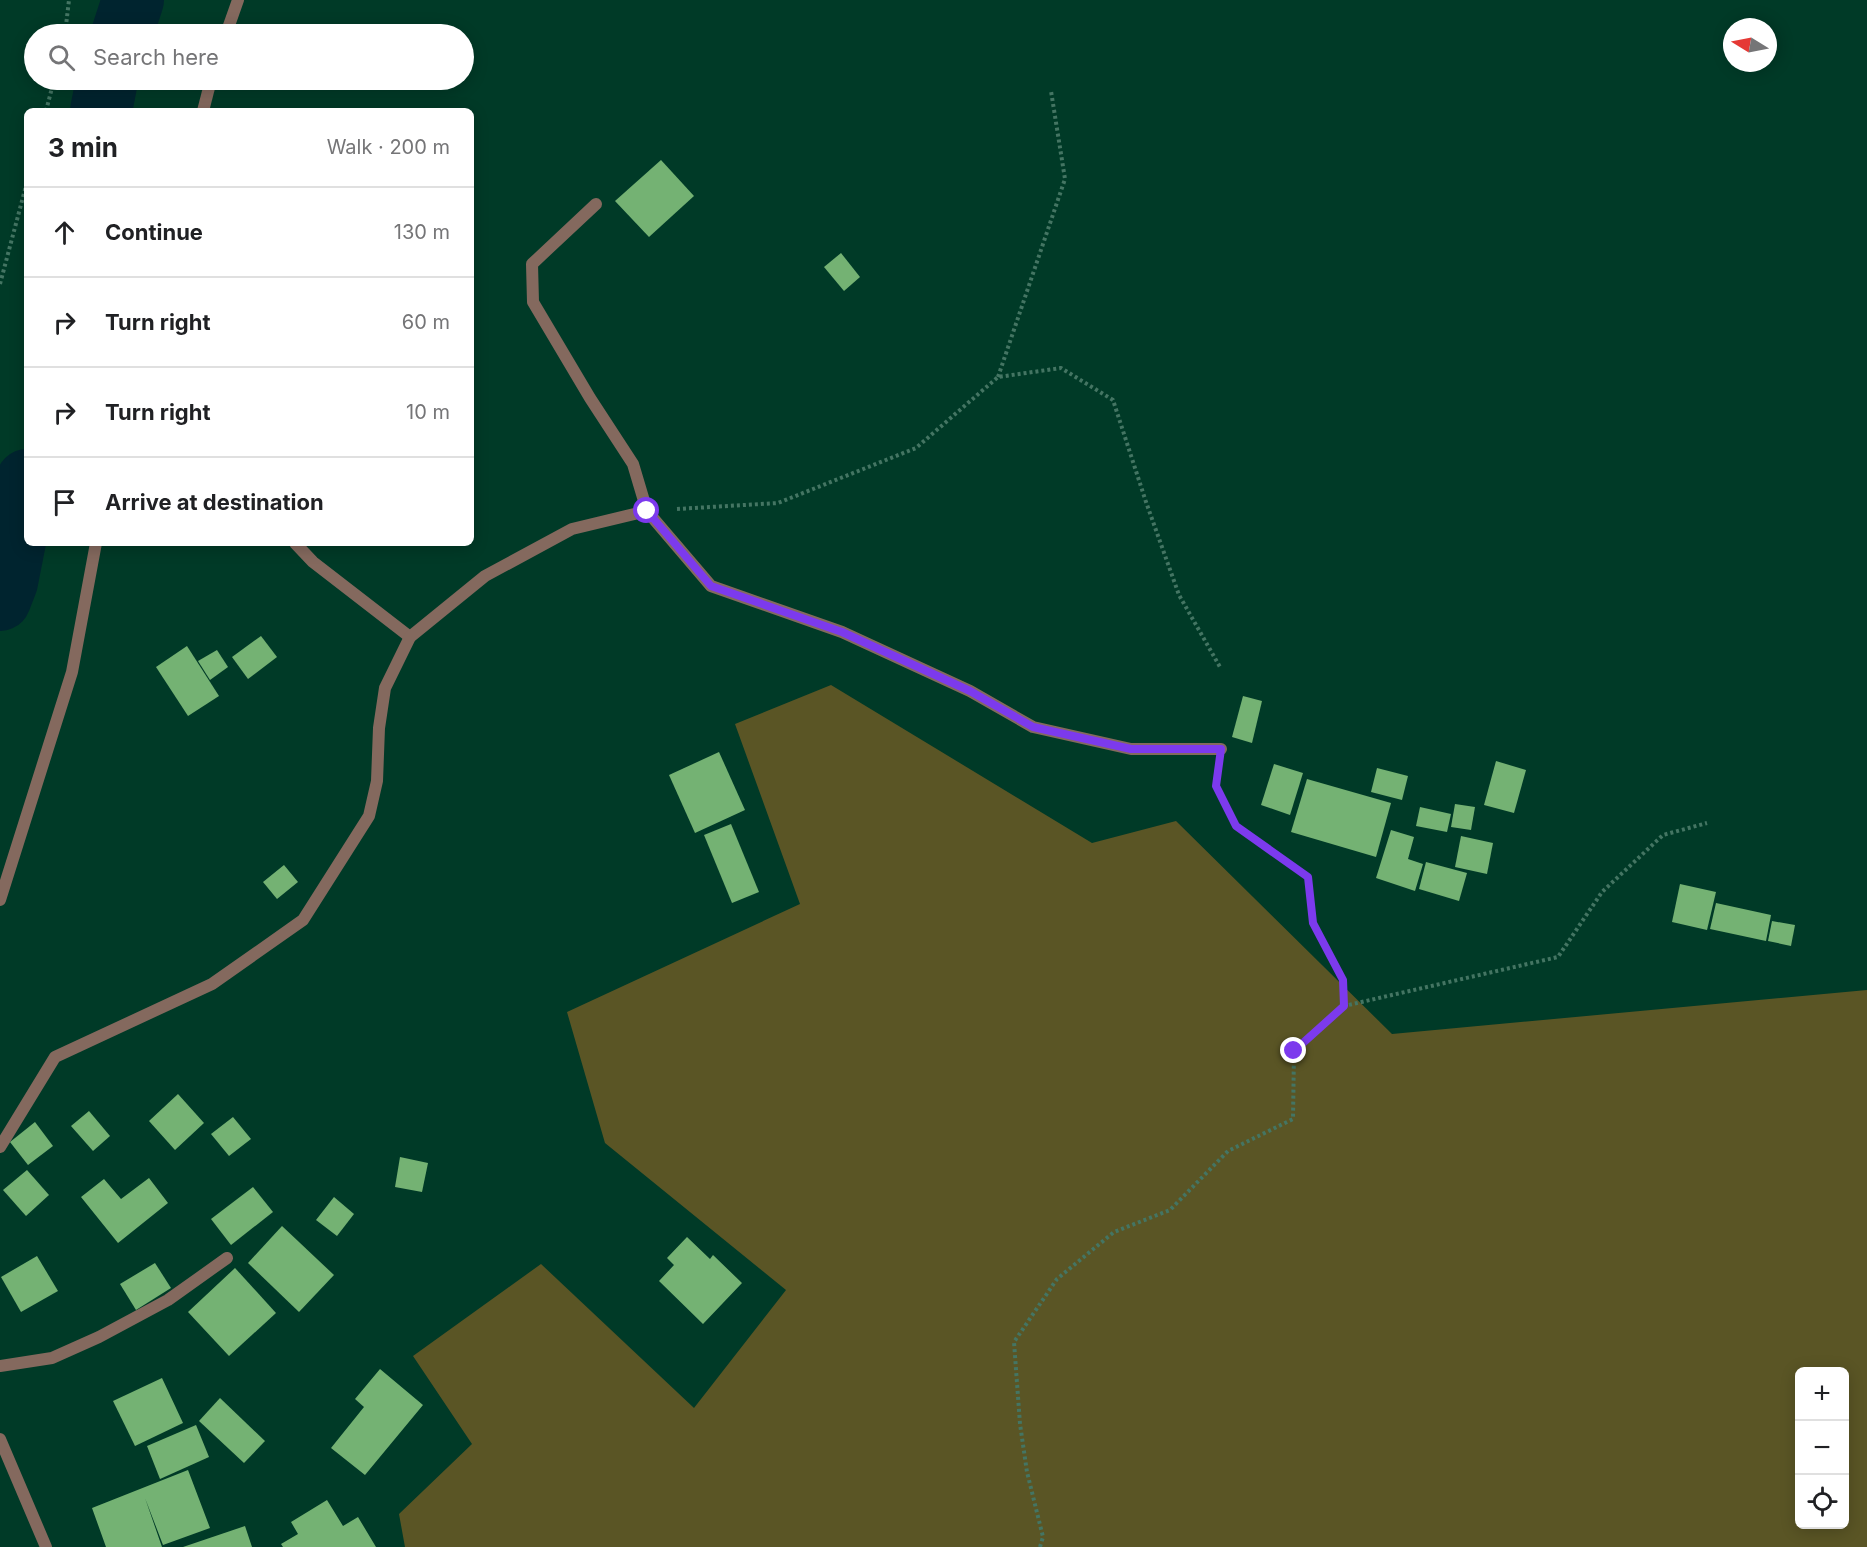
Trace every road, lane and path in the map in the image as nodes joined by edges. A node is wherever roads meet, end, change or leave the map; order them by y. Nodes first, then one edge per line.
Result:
1 (69, 0) edge
2 (238, 0) edge
3 (66, 24) edge
4 (230, 24) edge
5 (51, 90) edge
6 (208, 90) edge
7 (1051, 92) dead end
8 (47, 108) edge
9 (204, 108) edge
10 (24, 193) edge
11 (596, 204) dead end
12 (0, 284) edge
13 (998, 376) junction
14 (647, 511) junction
15 (95, 546) edge
16 (298, 546) edge
17 (410, 638) junction
18 (1220, 667) dead end
19 (1221, 749) joint
20 (1707, 824) dead end
21 (0, 900) edge
22 (1344, 1006) junction
23 (0, 1147) edge
24 (227, 1258) dead end
25 (0, 1366) edge
26 (0, 1439) edge
27 (46, 1547) edge
28 (1040, 1547) edge

1 - 3 path
2 - 4 street
5 - 8 path
6 - 9 street
7 - 13 path
10 - 12 path
11 - 14 street
13 - 14 path
13 - 18 path
14 - 17 street
14 - 19 street
15 - 21 street
16 - 17 street
17 - 23 street
19 - 22 path
20 - 22 path
22 - 28 path
24 - 25 street
26 - 27 street

